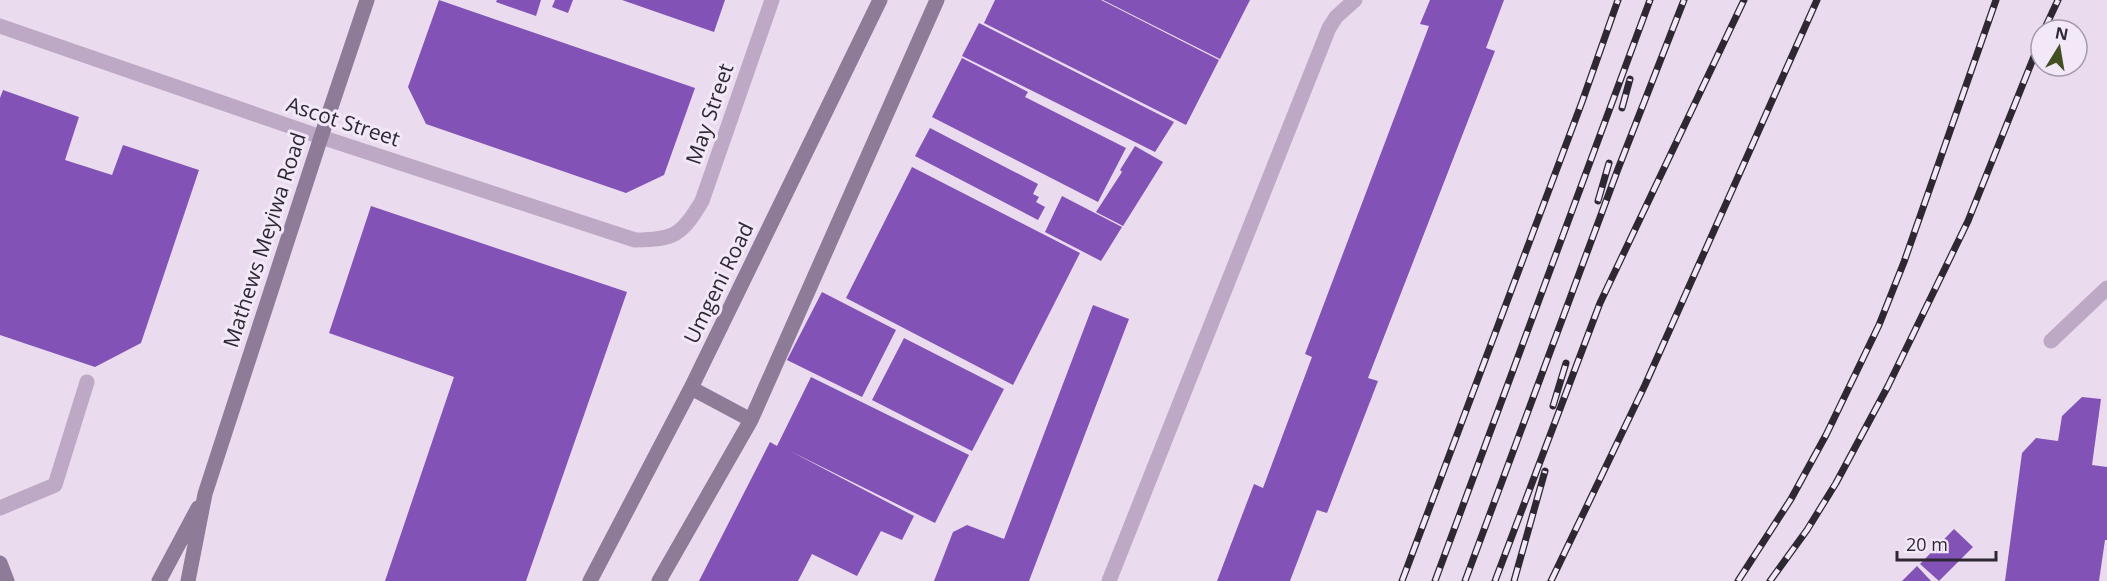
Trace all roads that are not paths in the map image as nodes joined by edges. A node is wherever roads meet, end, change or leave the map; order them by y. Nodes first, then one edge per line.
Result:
1 (367, 0) edge
2 (772, 0) edge
3 (880, 0) edge
4 (937, 0) edge
5 (1355, 0) edge
6 (0, 26) edge
7 (321, 137) junction
8 (675, 234) joint
9 (2107, 288) edge
10 (2051, 341) dead end
11 (87, 382) dead end
12 (691, 388) junction
13 (751, 420) junction
14 (205, 494) junction
15 (0, 508) edge
16 (0, 563) edge
17 (7, 581) edge
18 (159, 581) edge
19 (188, 581) edge
20 (590, 581) edge
21 (659, 581) edge
22 (1109, 581) edge

1 - 7 main road, Mathews Meyiwa Road
2 - 8 street, May Street
3 - 12 main road, Umgeni Road
4 - 13 main road
5 - 22 street
6 - 7 street, Ascot Street
7 - 8 street, Ascot Street
7 - 14 main road, Mathews Meyiwa Road
9 - 10 street
11 - 15 street
12 - 13 main road
12 - 20 main road, Umgeni Road
13 - 21 main road
14 - 18 main road, Mathews Meyiwa Road
14 - 19 main road, Mathews Meyiwa Road
16 - 17 main road

